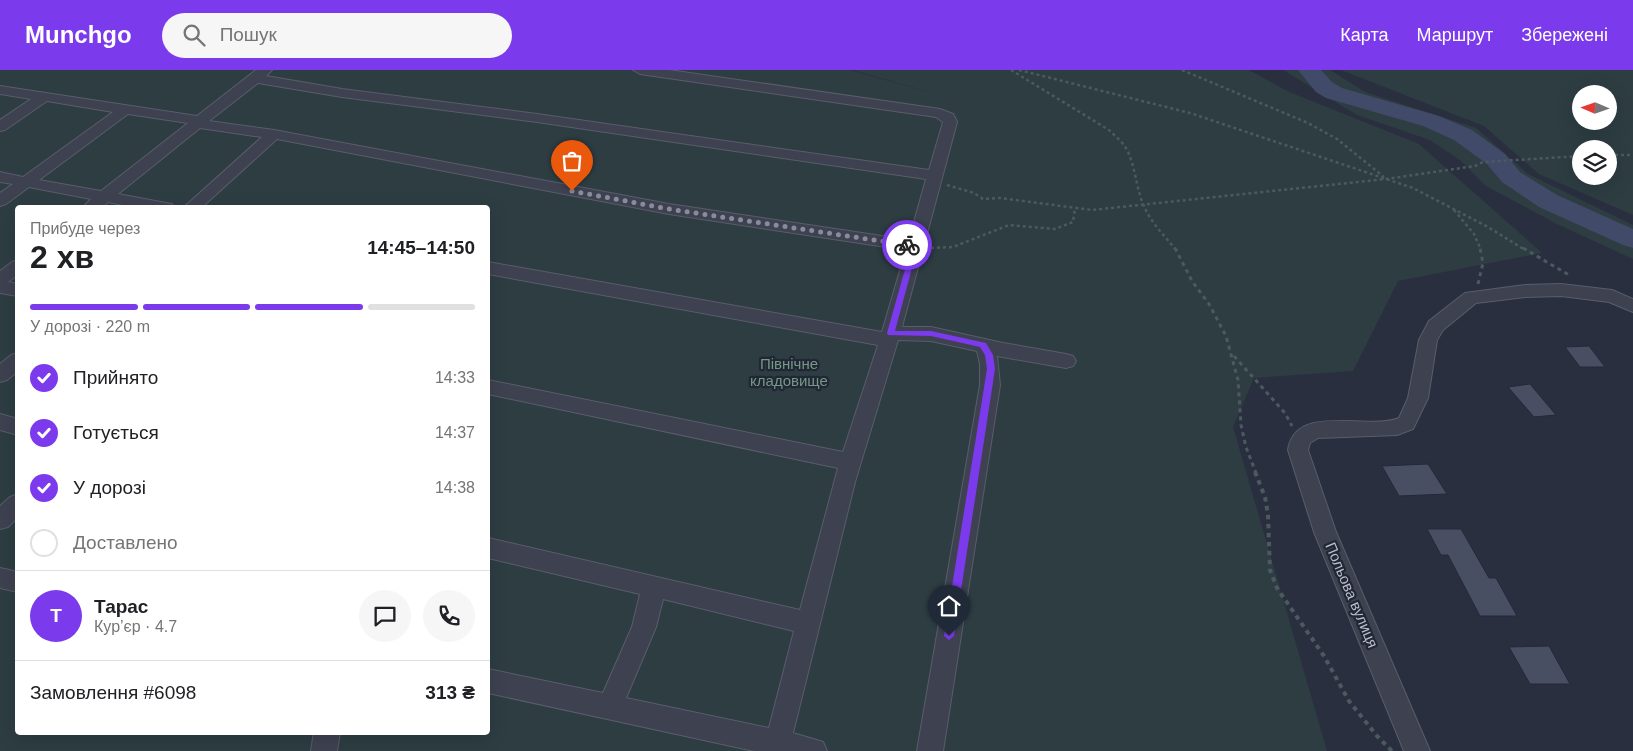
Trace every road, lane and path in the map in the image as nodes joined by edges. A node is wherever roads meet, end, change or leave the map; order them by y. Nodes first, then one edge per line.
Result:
1 (640, 70) edge
2 (1011, 70) edge
3 (1019, 70) edge
4 (1182, 70) edge
5 (259, 72) edge
6 (0, 90) edge
7 (44, 97) junction
8 (126, 109) junction
9 (199, 122) junction
10 (0, 127) edge
11 (274, 134) junction
12 (1617, 155) edge
13 (1633, 155) edge
14 (1572, 157) edge
15 (936, 176) junction
16 (0, 177) edge
17 (1386, 179) junction
18 (27, 182) junction
19 (105, 196) junction
20 (0, 201) edge
21 (94, 205) edge
22 (151, 205) edge
23 (194, 205) edge
24 (1143, 205) junction
25 (1450, 207) junction
26 (1075, 208) junction
27 (915, 246) junction
28 (15, 268) edge
29 (490, 268) edge
30 (1570, 276) dead end
31 (0, 280) edge
32 (0, 287) edge
33 (15, 290) edge
34 (1471, 297) junction
35 (1633, 306) edge
36 (890, 336) junction
37 (983, 344) junction
38 (1233, 354) junction
39 (1066, 361) dead end
40 (15, 362) edge
41 (0, 375) edge
42 (490, 387) edge
43 (0, 422) edge
44 (15, 426) edge
45 (1300, 439) junction
46 (850, 462) junction
47 (15, 506) edge
48 (0, 520) edge
49 (490, 554) edge
50 (0, 578) edge
51 (15, 581) edge
52 (654, 586) junction
53 (808, 623) junction
54 (490, 681) edge
55 (610, 707) junction
56 (327, 735) edge
57 (778, 742) junction
58 (324, 751) edge
59 (814, 751) edge
60 (930, 751) edge
61 (1392, 751) edge
62 (1417, 751) edge

1 - 15 street
2 - 24 path
3 - 17 path
4 - 17 path
5 - 9 street
5 - 15 street
6 - 7 street
7 - 8 street
7 - 10 street
8 - 9 street
8 - 18 street
9 - 11 street
9 - 19 street
11 - 23 street
11 - 27 street
12 - 13 path
14 - 17 path
15 - 26 path
15 - 27 street
16 - 18 street
17 - 24 path
17 - 25 path
18 - 19 street
18 - 20 street
19 - 21 street
19 - 22 street
24 - 26 path
24 - 38 path
25 - 30 path
25 - 34 path
26 - 27 path
27 - 36 street
28 - 31 street
29 - 36 street
32 - 33 street
34 - 35 street
34 - 45 street
36 - 37 street
36 - 46 street
37 - 39 street
37 - 60 street
38 - 45 path
38 - 61 path
40 - 41 street
42 - 46 street
43 - 44 street
45 - 62 street, Польова вулиця
46 - 53 street
47 - 48 street
49 - 52 street
50 - 51 street
52 - 53 street
52 - 55 street
53 - 57 street
54 - 55 street
55 - 57 street
56 - 58 street
57 - 59 street

